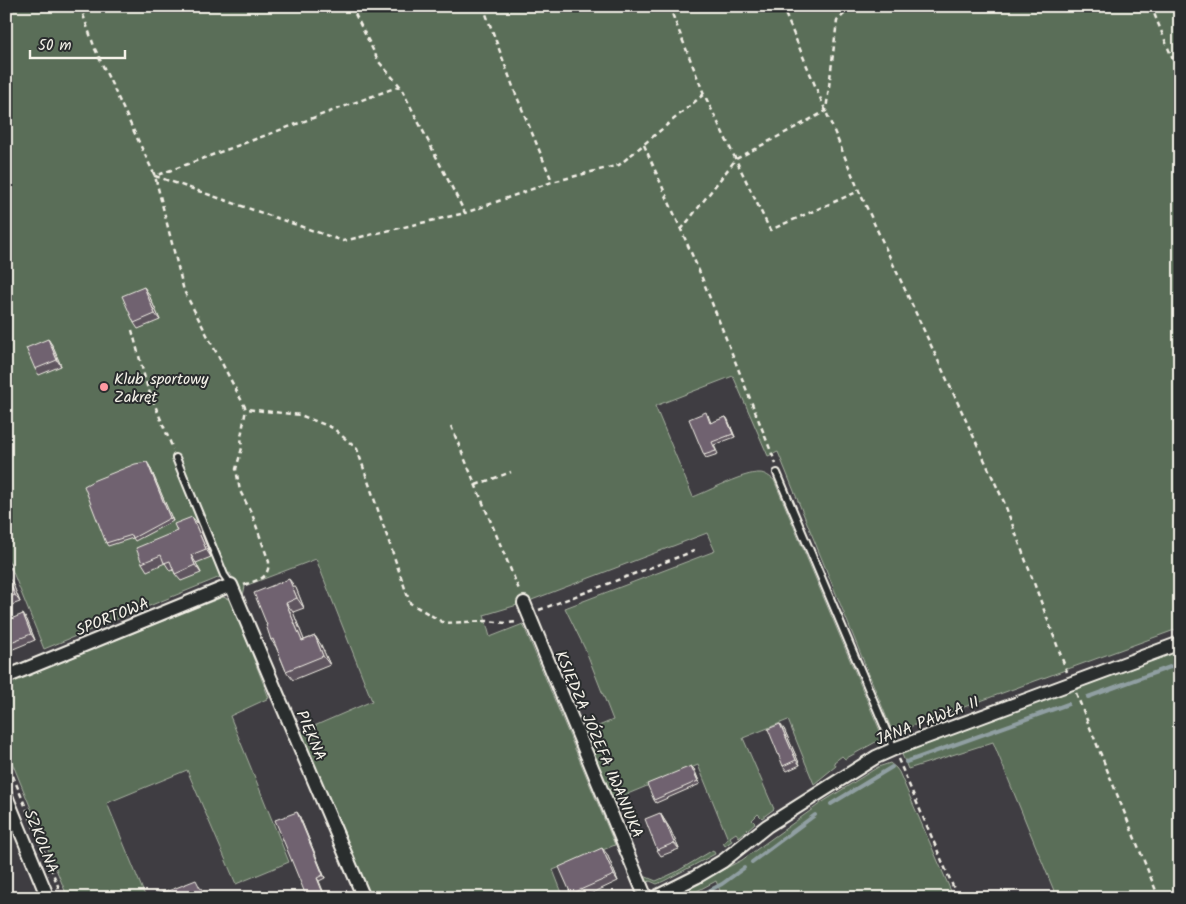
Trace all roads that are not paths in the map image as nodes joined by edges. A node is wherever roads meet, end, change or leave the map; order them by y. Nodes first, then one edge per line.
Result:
1 (176, 458) road end
2 (777, 473) road end
3 (231, 585) junction
4 (528, 612) road end
5 (1180, 643) edge
6 (6, 677) edge
7 (894, 749) junction
8 (6, 796) edge
9 (48, 898) edge
10 (364, 898) edge
11 (646, 898) edge
12 (654, 898) edge

1 - 3 lane
2 - 7 lane
3 - 6 street, SPORTOWA
3 - 10 street, PIĘKNA
4 - 11 street, KSIĘDZA JÓZEFA IWANIUKA
5 - 7 street, JANA PAWŁA II
7 - 12 street, JANA PAWŁA II
8 - 9 street, SZKOLNA

